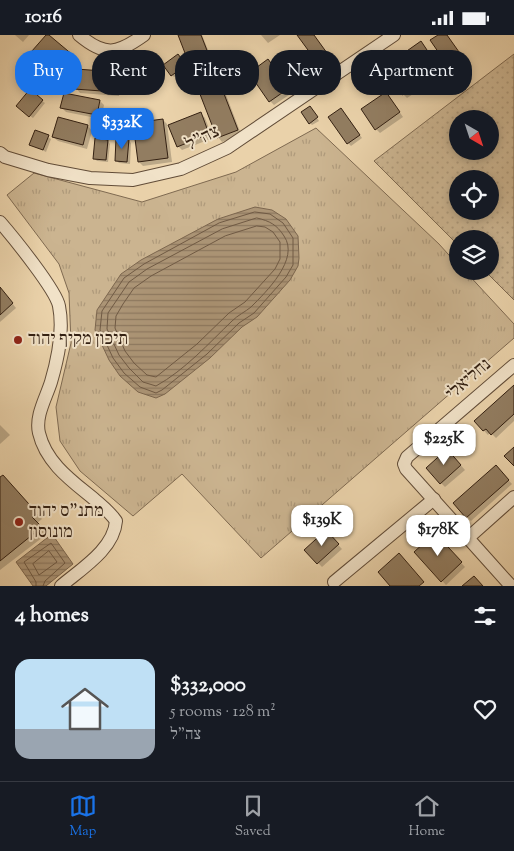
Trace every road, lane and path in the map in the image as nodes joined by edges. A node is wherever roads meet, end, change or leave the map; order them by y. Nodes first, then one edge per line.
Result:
1 (79, 35) edge
2 (144, 35) edge
3 (394, 35) edge
4 (0, 153) edge
5 (0, 222) edge
6 (514, 365) edge
7 (514, 497) edge
8 (434, 499) junction
9 (468, 538) junction
10 (334, 582) dead end
11 (61, 586) edge
12 (511, 586) edge

1 - 2 street
3 - 4 street, צה"ל
5 - 11 street
6 - 8 street, נחליאלי
7 - 9 street
8 - 9 street
8 - 10 street
9 - 12 street

